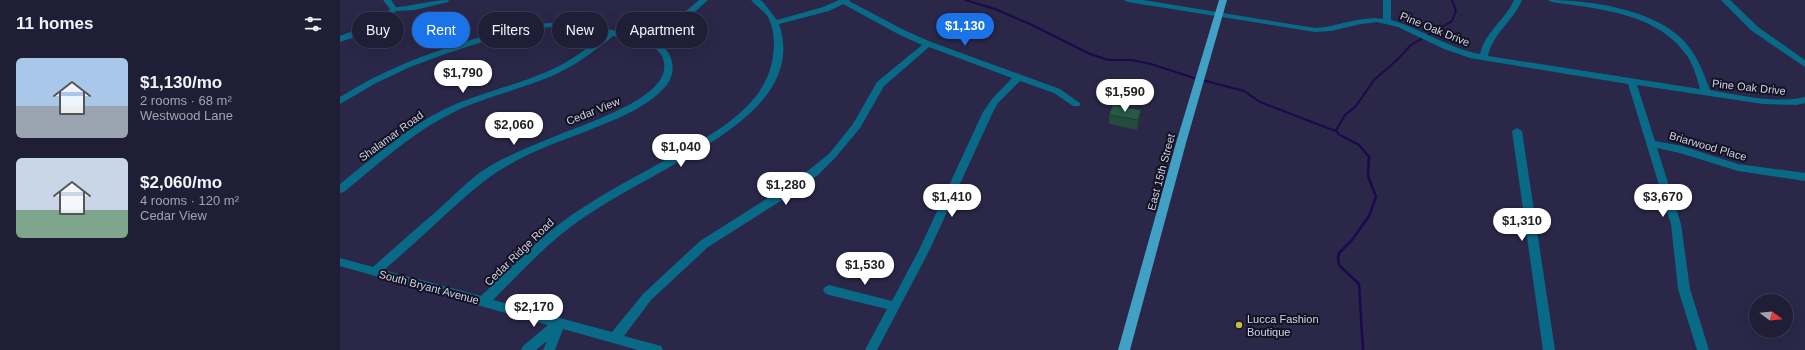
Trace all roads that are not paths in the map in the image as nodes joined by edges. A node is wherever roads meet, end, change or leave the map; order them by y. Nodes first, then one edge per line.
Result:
1 (387, 0) edge
2 (445, 0) edge
3 (704, 0) edge
4 (755, 0) edge
5 (1128, 0) edge
6 (1223, 0) edge
7 (1387, 0) edge
8 (1518, 0) edge
9 (1552, 0) edge
10 (1725, 0) edge
11 (845, 1) edge
12 (394, 10) junction
13 (690, 12) edge
14 (1219, 15) junction
15 (1387, 22) junction
16 (774, 23) junction
17 (610, 34) junction
18 (616, 35) edge
19 (340, 39) edge
20 (928, 44) junction
21 (659, 48) edge
22 (1484, 57) junction
23 (1805, 64) edge
24 (1018, 77) junction
25 (1632, 82) junction
26 (1706, 93) junction
27 (1805, 100) edge
28 (340, 101) edge
29 (1076, 104) dead end
30 (1517, 131) dead end
31 (1652, 144) junction
32 (1805, 177) edge
33 (340, 190) edge
34 (340, 262) edge
35 (374, 272) junction
36 (829, 290) dead end
37 (484, 302) junction
38 (894, 306) junction
39 (559, 323) junction
40 (614, 338) junction
41 (527, 350) edge
42 (549, 350) edge
43 (657, 350) edge
44 (871, 350) edge
45 (1124, 350) edge
46 (1549, 350) edge
47 (1703, 350) edge

1 - 12 street
2 - 12 street
3 - 13 street
4 - 16 street, Cedar Ridge Road
5 - 14 street, Pine Oak Drive
6 - 14 main road, East 15th Street
7 - 15 street
8 - 22 street
9 - 26 street
10 - 23 street
11 - 16 street
11 - 20 street
12 - 19 street
14 - 15 street, Pine Oak Drive
14 - 45 main road, East 15th Street
15 - 22 street, Pine Oak Drive
16 - 37 street, Cedar Ridge Road
17 - 18 street
17 - 28 street
17 - 33 street, Shalamar Road
20 - 24 street
20 - 40 street
21 - 35 street, Cedar View
22 - 25 street, Pine Oak Drive
24 - 29 street
24 - 38 street
25 - 26 street, Pine Oak Drive
25 - 31 street
26 - 27 street, Pine Oak Drive
30 - 46 street
31 - 32 street, Briarwood Place
31 - 47 street
34 - 35 street, South Bryant Avenue
35 - 37 street, South Bryant Avenue
36 - 38 street
37 - 39 street, South Bryant Avenue
38 - 44 street
39 - 40 street, South Bryant Avenue
39 - 41 street
39 - 42 street
40 - 43 street, South Bryant Avenue

